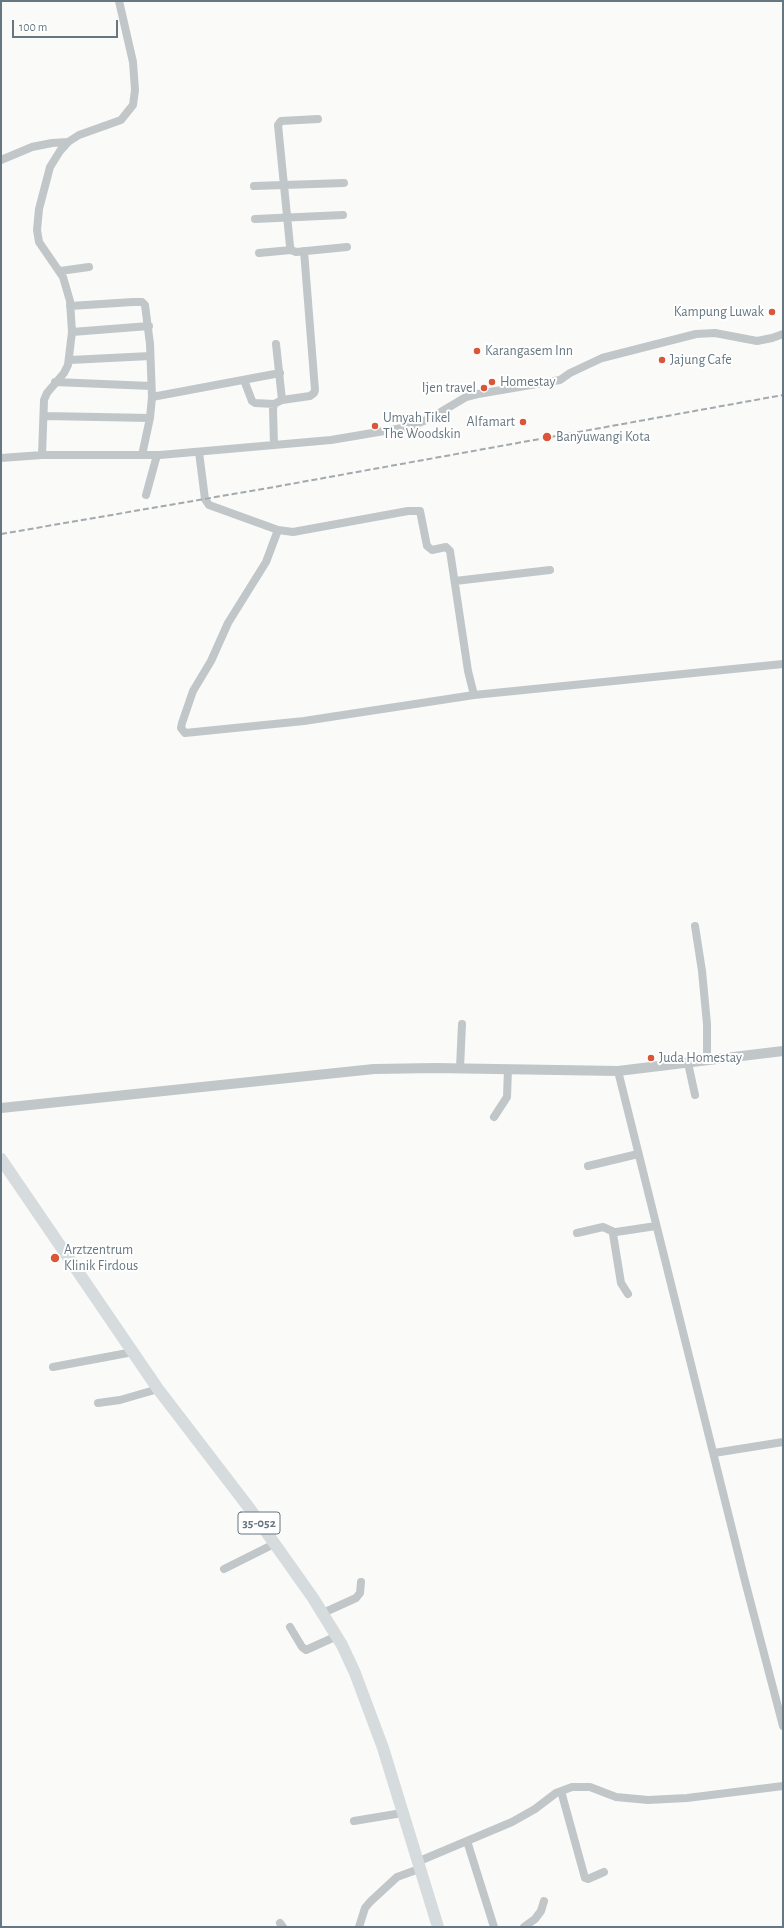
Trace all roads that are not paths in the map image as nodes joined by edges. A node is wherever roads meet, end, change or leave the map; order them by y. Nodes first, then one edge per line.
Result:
1 (119, 1) edge
2 (318, 119) dead end
3 (68, 142) junction
4 (1, 160) edge
5 (344, 183) dead end
6 (284, 185) junction
7 (254, 186) dead end
8 (344, 215) dead end
9 (287, 217) junction
10 (255, 219) dead end
11 (347, 247) dead end
12 (291, 250) junction
13 (304, 251) junction
14 (259, 252) dead end
15 (89, 267) dead end
16 (60, 271) junction
17 (70, 306) junction
18 (148, 326) junction
19 (72, 332) junction
20 (783, 334) edge
21 (276, 344) dead end
22 (150, 356) junction
23 (70, 360) junction
24 (280, 373) junction
25 (244, 380) junction
26 (55, 382) junction
27 (151, 386) junction
28 (152, 397) junction
29 (282, 400) junction
30 (274, 404) junction
31 (45, 416) junction
32 (150, 418) junction
33 (274, 446) junction
34 (199, 452) junction
35 (42, 455) junction
36 (142, 455) junction
37 (157, 455) junction
38 (1, 458) edge
39 (146, 495) dead end
40 (278, 530) junction
41 (550, 570) dead end
42 (455, 581) junction
43 (783, 664) edge
44 (474, 695) junction
45 (695, 926) dead end
46 (462, 1024) dead end
47 (783, 1051) edge
48 (707, 1061) junction
49 (688, 1062) junction
50 (460, 1068) junction
51 (508, 1069) junction
52 (618, 1071) junction
53 (695, 1094) dead end
54 (1, 1108) edge
55 (494, 1117) dead end
56 (638, 1154) junction
57 (1, 1159) edge
58 (588, 1166) dead end
59 (656, 1226) junction
60 (577, 1232) dead end
61 (614, 1232) junction
62 (628, 1294) dead end
63 (133, 1352) junction
64 (53, 1367) dead end
65 (158, 1389) junction
66 (98, 1403) dead end
67 (783, 1442) edge
68 (714, 1453) junction
69 (274, 1544) junction
70 (224, 1569) dead end
71 (361, 1582) dead end
72 (323, 1613) junction
73 (290, 1627) dead end
74 (336, 1636) junction
75 (783, 1726) edge
76 (783, 1786) edge
77 (560, 1791) junction
78 (402, 1813) junction
79 (354, 1821) dead end
80 (467, 1841) junction
81 (418, 1865) junction
82 (604, 1872) dead end
83 (544, 1901) dead end
84 (529, 1926) edge
85 (280, 1927) edge
86 (283, 1927) edge
87 (359, 1927) edge
88 (438, 1927) edge
89 (494, 1927) edge

1 - 3 street
2 - 6 street
3 - 4 street
3 - 16 street
5 - 6 street
6 - 7 street
6 - 9 street
8 - 9 street
9 - 10 street
9 - 12 street
11 - 13 street
12 - 13 street
12 - 14 street
13 - 29 street
15 - 16 street
16 - 17 street
17 - 18 street
17 - 19 street
18 - 19 street
18 - 22 street
19 - 23 street
20 - 33 street
21 - 24 street
22 - 23 street
22 - 27 street
23 - 26 street
24 - 25 street
24 - 29 street
25 - 28 street
25 - 30 street
26 - 27 street
26 - 31 street
27 - 28 street
28 - 32 street
29 - 30 street
30 - 33 street
31 - 32 street
31 - 35 street
32 - 36 street
33 - 34 street
34 - 37 street
34 - 40 street
35 - 36 street
35 - 38 street
36 - 37 street
37 - 39 street
40 - 42 street
40 - 44 street
41 - 42 street
42 - 44 street
43 - 44 street
45 - 48 street
46 - 50 street
47 - 48 street
48 - 49 street
49 - 52 street
49 - 53 street
50 - 51 street
50 - 54 street
51 - 52 street
51 - 55 street
52 - 56 street
56 - 58 street
56 - 59 street
57 - 63 main road, 35-052
59 - 61 street
59 - 68 street
60 - 61 street
61 - 62 street
63 - 64 street
63 - 65 main road, 35-052
65 - 66 street
65 - 69 main road, 35-052
67 - 68 street
68 - 75 street
69 - 70 street
69 - 72 main road, 35-052
71 - 72 street
72 - 74 main road, 35-052
73 - 74 street
74 - 78 main road, 35-052
76 - 77 street
77 - 80 street
77 - 82 street
78 - 79 street
78 - 81 main road, 35-052
80 - 81 street
80 - 89 street
81 - 87 street
81 - 88 main road, 35-052
83 - 84 street
85 - 86 street

